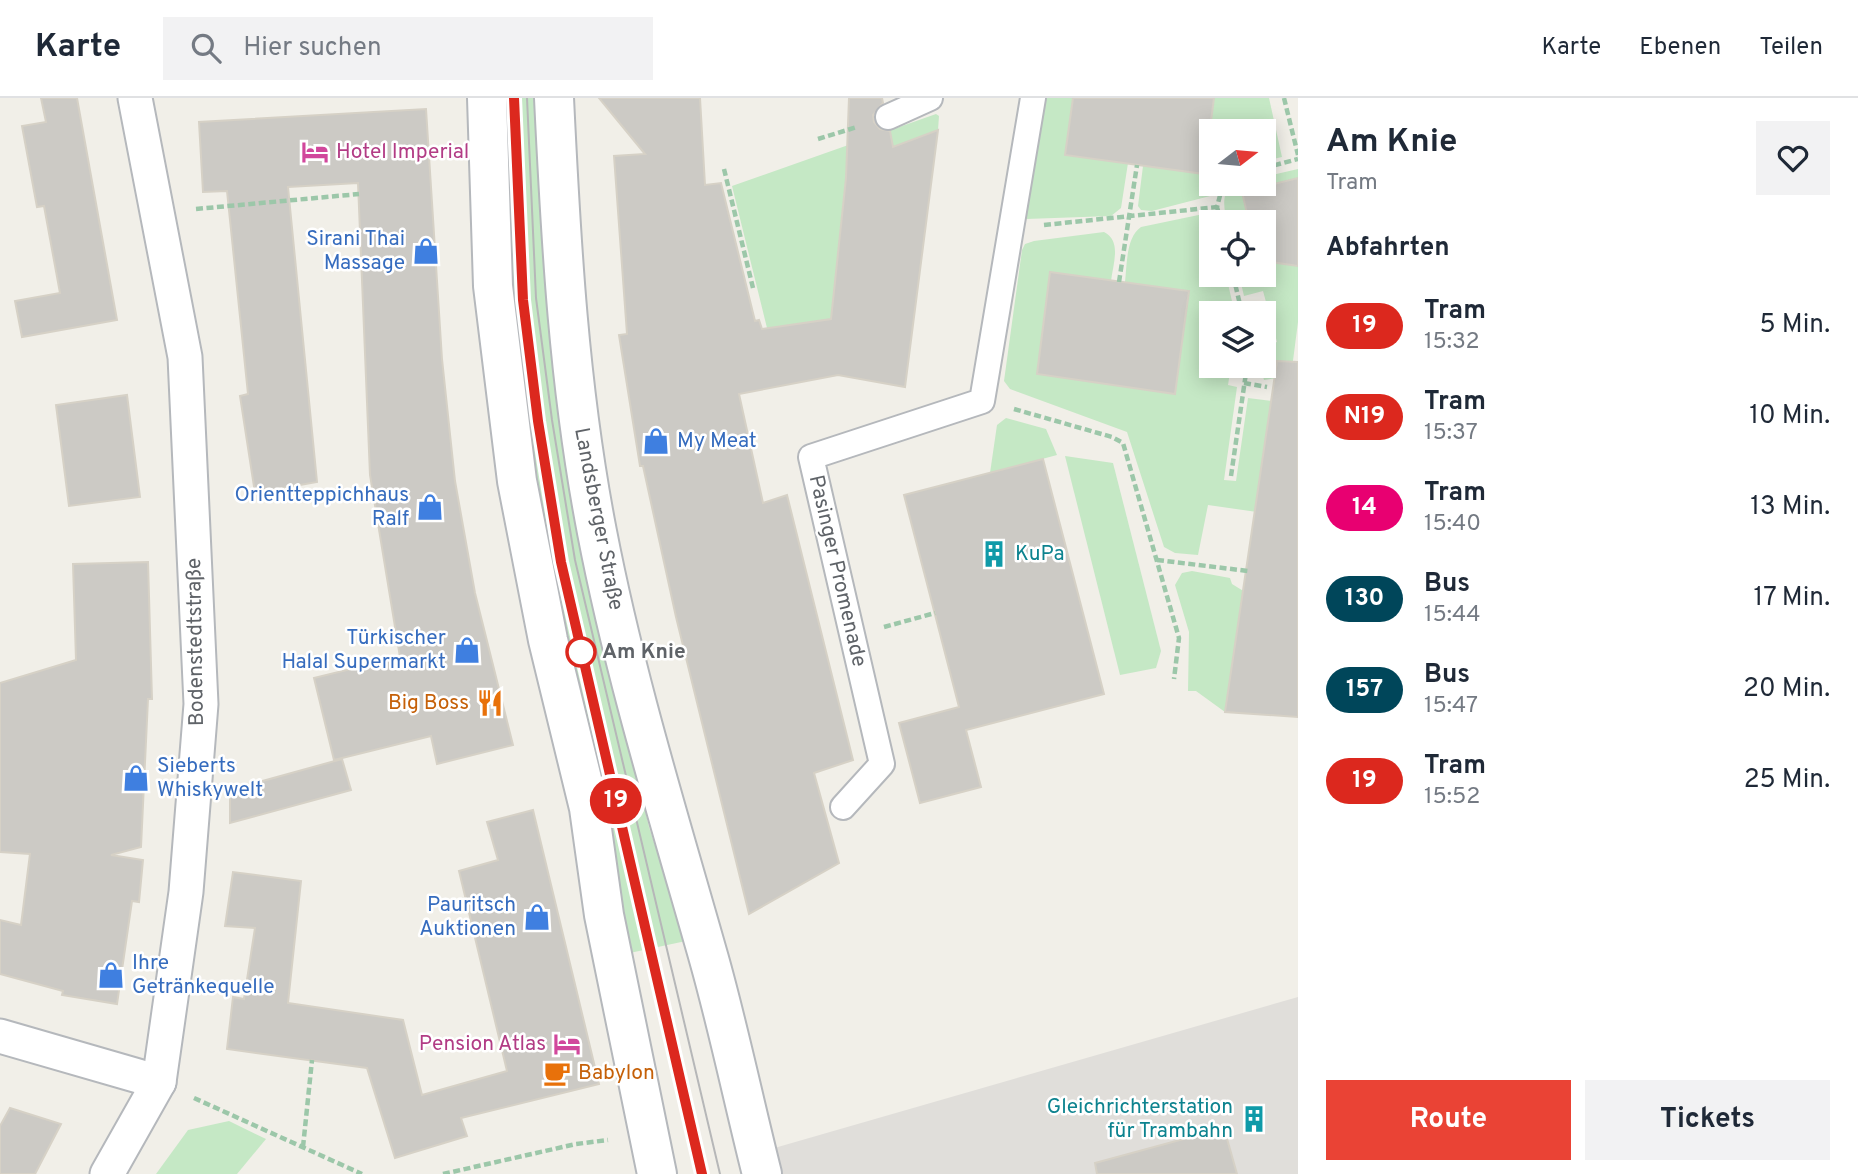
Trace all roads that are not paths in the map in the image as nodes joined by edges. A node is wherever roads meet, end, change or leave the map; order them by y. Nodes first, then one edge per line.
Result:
1 (135, 98) edge
2 (487, 98) edge
3 (554, 98) edge
4 (930, 98) edge
5 (1032, 98) edge
6 (888, 117) dead end
7 (843, 807) dead end
8 (0, 1036) edge
9 (159, 1082) junction
10 (107, 1174) edge
11 (657, 1174) edge
12 (762, 1174) edge

1 - 9 street, Bodenstedtstraße
2 - 11 street
3 - 12 street, Landsberger Straße
4 - 6 street
5 - 7 street, Pasinger Promenade
8 - 9 street
9 - 10 street, Bodenstedtstraße

